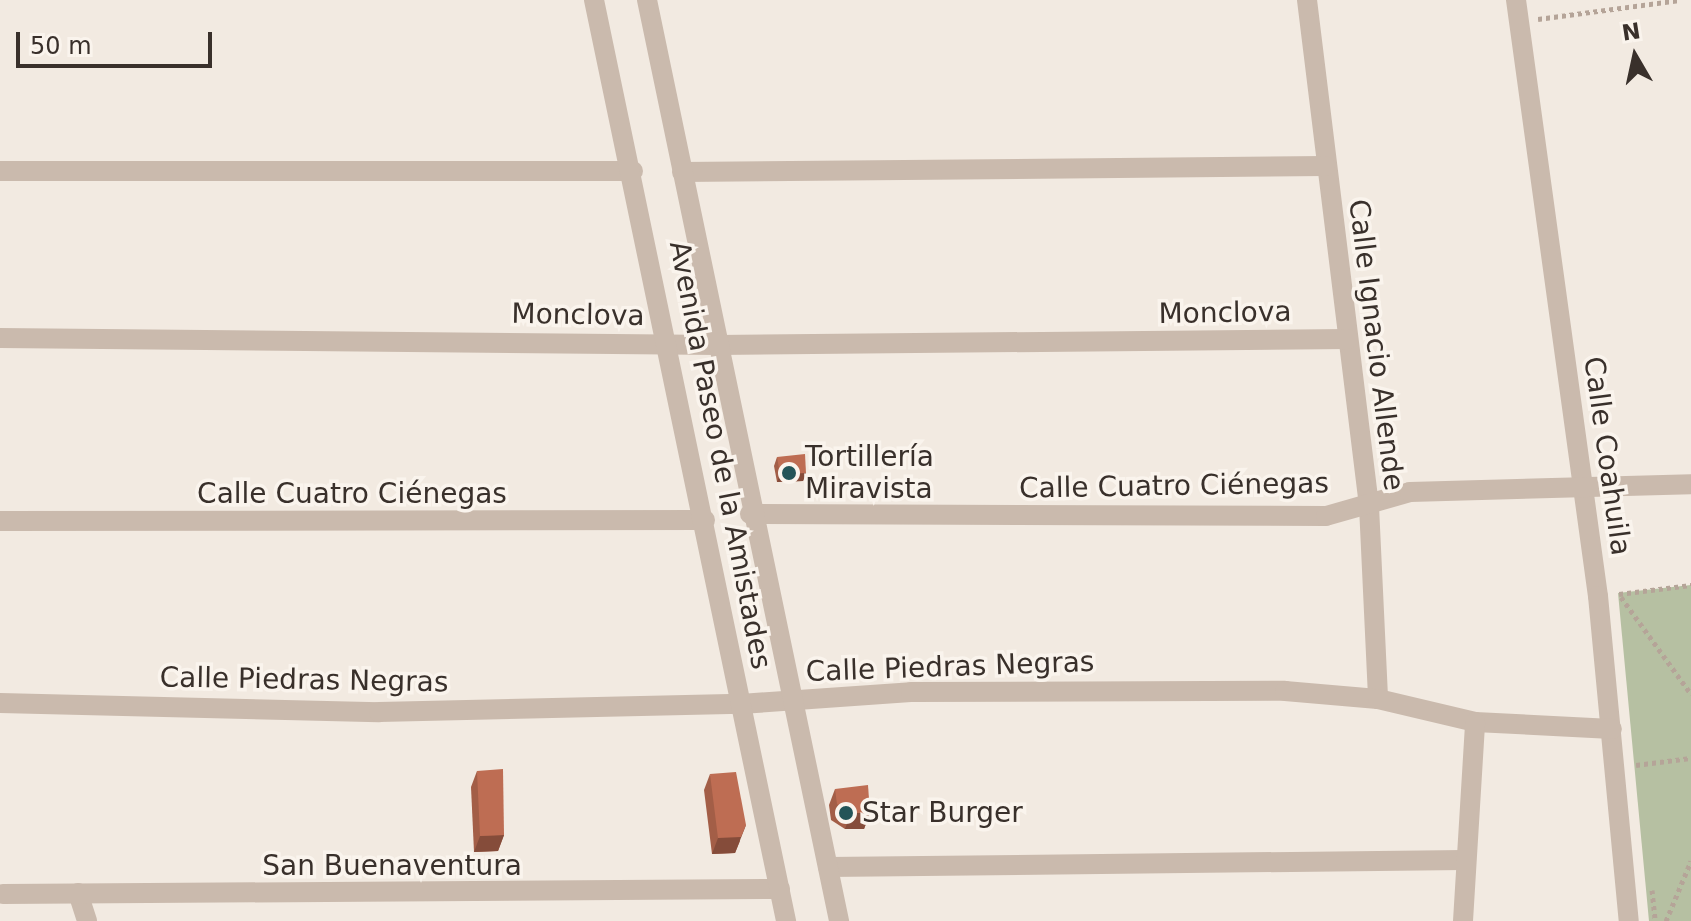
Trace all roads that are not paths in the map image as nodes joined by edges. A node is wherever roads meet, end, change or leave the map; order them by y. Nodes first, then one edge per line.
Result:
1 (594, 0) edge
2 (647, 0) edge
3 (1307, 0) edge
4 (1516, 0) edge
5 (1325, 166) junction
6 (0, 171) edge
7 (633, 171) junction
8 (682, 172) junction
9 (0, 338) edge
10 (1348, 339) junction
11 (668, 344) junction
12 (718, 345) junction
13 (1691, 484) edge
14 (1584, 486) junction
15 (1369, 506) junction
16 (750, 514) junction
17 (705, 520) junction
18 (0, 521) edge
19 (1378, 699) junction
20 (792, 701) junction
21 (0, 703) edge
22 (741, 704) junction
23 (1475, 722) junction
24 (1612, 729) junction
25 (1464, 860) junction
26 (828, 867) junction
27 (780, 889) junction
28 (78, 893) junction
29 (3, 894) dead end
30 (87, 921) edge
31 (786, 921) edge
32 (839, 921) edge
33 (1463, 921) edge
34 (1629, 921) edge

1 - 7 street, Avenida Paseo de la Amistades
2 - 8 street, Avenida Paseo de la Amistades
3 - 5 street, Calle Ignacio Allende
4 - 14 street, Calle Coahuila
5 - 8 street
5 - 10 street, Calle Ignacio Allende
6 - 7 street
7 - 11 street, Avenida Paseo de la Amistades
8 - 12 street, Avenida Paseo de la Amistades
9 - 11 street, Monclova
10 - 12 street, Monclova
10 - 15 street, Calle Ignacio Allende
11 - 12 street, Monclova
11 - 17 street, Avenida Paseo de la Amistades
12 - 16 street, Avenida Paseo de la Amistades
13 - 14 street, Calle Cuatro Ciénegas
14 - 15 street, Calle Cuatro Ciénegas
14 - 24 street, Calle Coahuila
15 - 16 street, Calle Cuatro Ciénegas
15 - 19 street, Calle Ignacio Allende
16 - 20 street, Avenida Paseo de la Amistades
17 - 18 street, Calle Cuatro Ciénegas
17 - 22 street, Avenida Paseo de la Amistades
19 - 20 street, Calle Piedras Negras
19 - 23 street, Calle Piedras Negras
20 - 22 street, Calle Piedras Negras
20 - 26 street, Avenida Paseo de la Amistades
21 - 22 street, Calle Piedras Negras
22 - 27 street, Avenida Paseo de la Amistades
23 - 24 street, Calle Piedras Negras
23 - 25 street
24 - 34 street, Calle Coahuila
25 - 26 street
25 - 33 street
26 - 32 street, Avenida Paseo de la Amistades
27 - 28 street, San Buenaventura
27 - 31 street, Avenida Paseo de la Amistades
28 - 29 street, San Buenaventura
28 - 30 street

